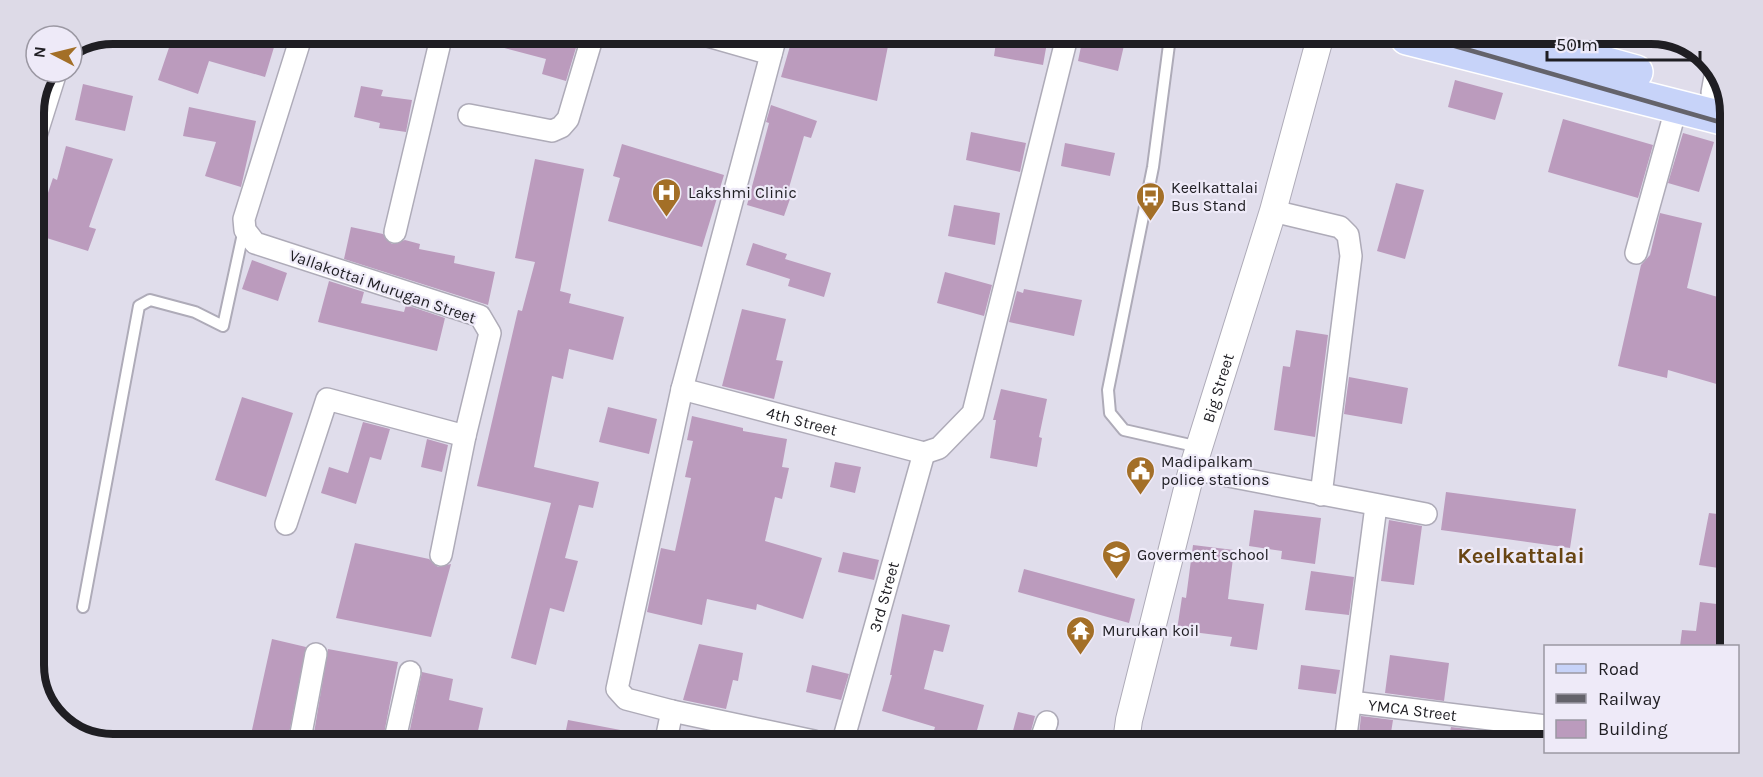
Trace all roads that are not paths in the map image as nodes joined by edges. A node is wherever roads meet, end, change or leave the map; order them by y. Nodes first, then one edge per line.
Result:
1 (299, 44) edge
2 (440, 44) edge
3 (590, 44) edge
4 (1065, 44) edge
5 (1169, 44) edge
6 (1318, 44) edge
7 (1431, 44) edge
8 (1537, 44) edge
9 (773, 45) edge
10 (52, 84) edge
11 (1714, 86) edge
12 (1677, 105) junction
13 (44, 110) edge
14 (469, 115) dead end
15 (1719, 117) edge
16 (1273, 211) junction
17 (245, 225) junction
18 (395, 232) dead end
19 (1636, 253) dead end
20 (682, 389) junction
21 (465, 436) junction
22 (924, 453) junction
23 (1196, 458) junction
24 (1321, 495) junction
25 (1376, 506) junction
26 (1426, 513) dead end
27 (286, 524) dead end
28 (441, 555) dead end
29 (83, 607) dead end
30 (316, 654) dead end
31 (410, 672) dead end
32 (1351, 702) junction
33 (672, 711) junction
34 (1544, 726) edge
35 (301, 734) edge
36 (396, 734) edge
37 (667, 734) edge
38 (781, 734) edge
39 (845, 734) edge
40 (1127, 734) edge
41 (1346, 734) edge

1 - 17 street
2 - 18 street
3 - 14 street
4 - 22 street
5 - 23 lane
6 - 16 street, Big Street
7 - 12 main road
8 - 11 main road
9 - 20 street
10 - 13 street
12 - 15 main road
12 - 19 street
16 - 23 street, Big Street
16 - 24 street
17 - 21 street, Vallakottai Murugan Street
17 - 29 lane
20 - 22 street, 4th Street
20 - 33 street
21 - 27 street
21 - 28 street, Vallakottai Murugan Street
22 - 39 street, 3rd Street
23 - 24 street
23 - 40 street, Big Street
24 - 25 street
25 - 26 street
25 - 32 street
30 - 35 street
31 - 36 street
32 - 34 street, YMCA Street
32 - 41 street
33 - 37 street
33 - 38 street

